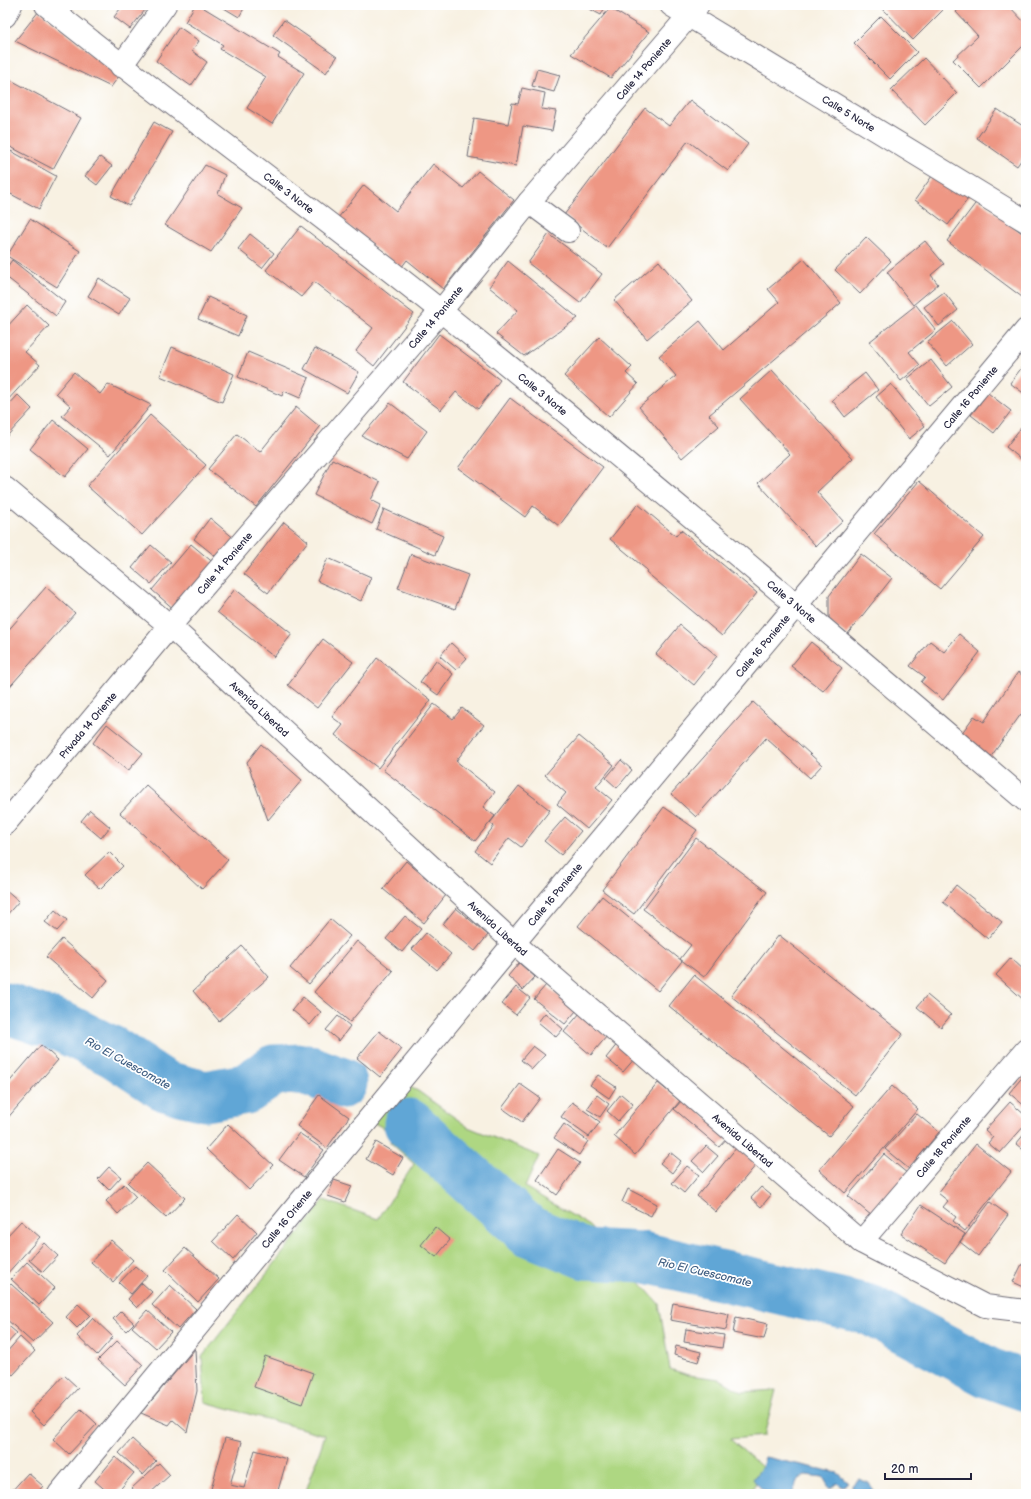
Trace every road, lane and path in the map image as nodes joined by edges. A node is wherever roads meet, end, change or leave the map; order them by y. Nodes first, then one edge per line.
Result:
1 (11, 5) edge
2 (46, 5) edge
3 (166, 5) edge
4 (686, 9) edge
5 (5, 16) edge
6 (121, 66) junction
7 (529, 202) junction
8 (1026, 221) edge
9 (568, 231) dead end
10 (441, 311) junction
11 (1026, 330) edge
12 (5, 488) edge
13 (796, 605) junction
14 (170, 626) junction
15 (1026, 801) edge
16 (5, 824) edge
17 (514, 943) junction
18 (1026, 1050) edge
19 (861, 1242) junction
20 (1026, 1311) edge
21 (59, 1494) edge

1 - 5 street
2 - 6 street, Calle 3 Norte
3 - 6 street
4 - 7 street, Calle 14 Poniente
4 - 8 street, Calle 5 Norte
6 - 10 street, Calle 3 Norte
7 - 9 street
7 - 10 street, Calle 14 Poniente
10 - 13 street, Calle 3 Norte
10 - 14 street, Calle 14 Poniente
11 - 13 street, Calle 16 Poniente
12 - 14 street, Avenida Libertad
13 - 15 street, Calle 3 Norte
13 - 17 street, Calle 16 Poniente
14 - 16 street, Privada 14 Oriente
14 - 17 street, Avenida Libertad
17 - 19 street, Avenida Libertad
17 - 21 street, Calle 16 Oriente
18 - 19 street, Calle 18 Poniente
19 - 20 street, Avenida Libertad

